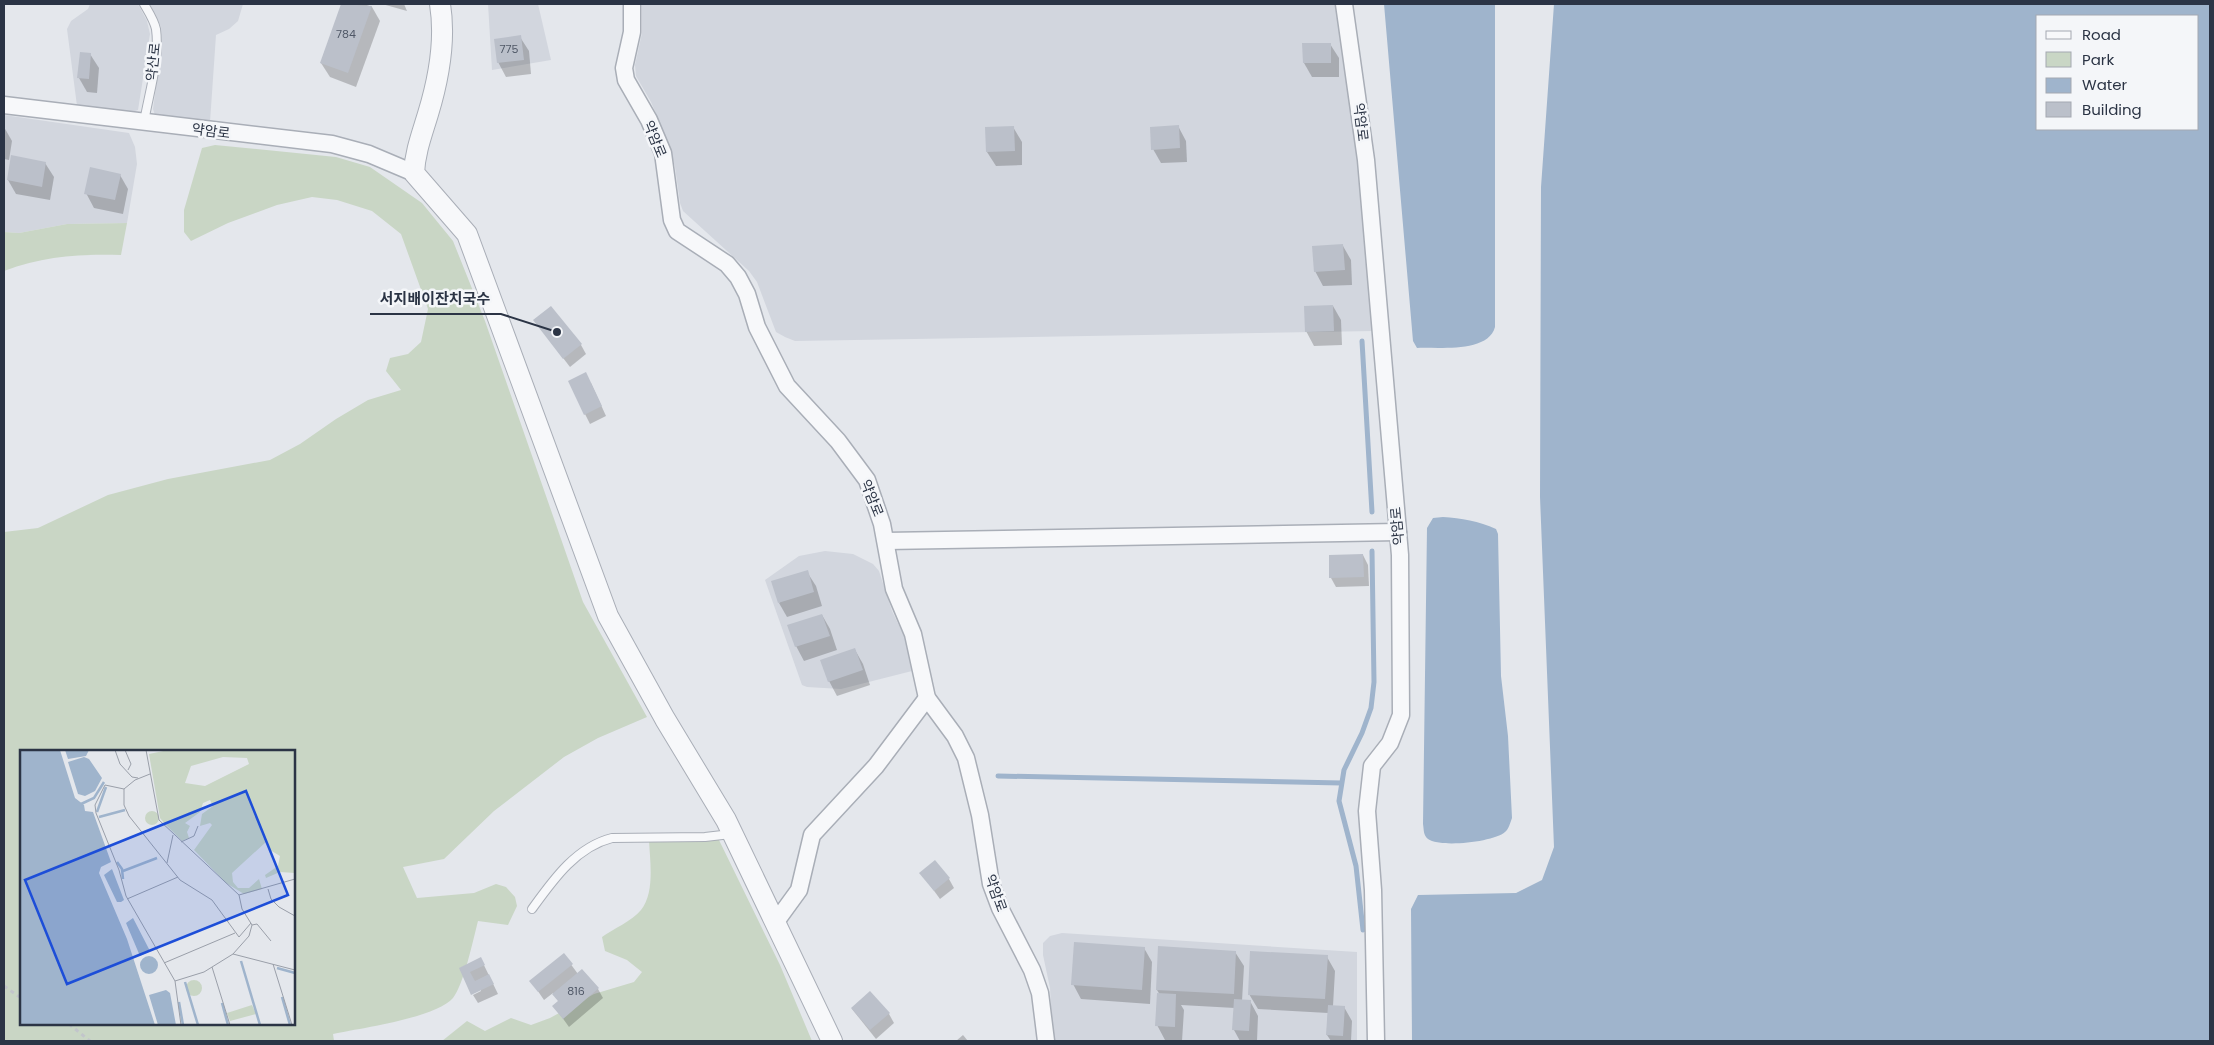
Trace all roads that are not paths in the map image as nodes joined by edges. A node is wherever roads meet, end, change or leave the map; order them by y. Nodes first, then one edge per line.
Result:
1 (144, 4) edge
2 (440, 4) edge
3 (632, 4) edge
4 (1344, 4) edge
5 (4, 105) edge
6 (144, 122) junction
7 (414, 173) junction
8 (1398, 532) junction
9 (886, 541) junction
10 (926, 698) junction
11 (733, 834) junction
12 (532, 909) dead end
13 (775, 924) junction
14 (832, 1041) edge
15 (1046, 1041) edge
16 (1376, 1041) edge

1 - 6 lane, 약산로
2 - 7 street
3 - 9 street, 약암로
4 - 8 street, 약암로
5 - 6 street, 약암로
6 - 7 street, 약암로
7 - 11 street, 약암로
8 - 9 street
8 - 16 street, 약암로
9 - 10 street, 약암로
10 - 13 street
10 - 15 street, 약암로
11 - 12 lane
11 - 13 street, 약암로
13 - 14 street, 약암로

